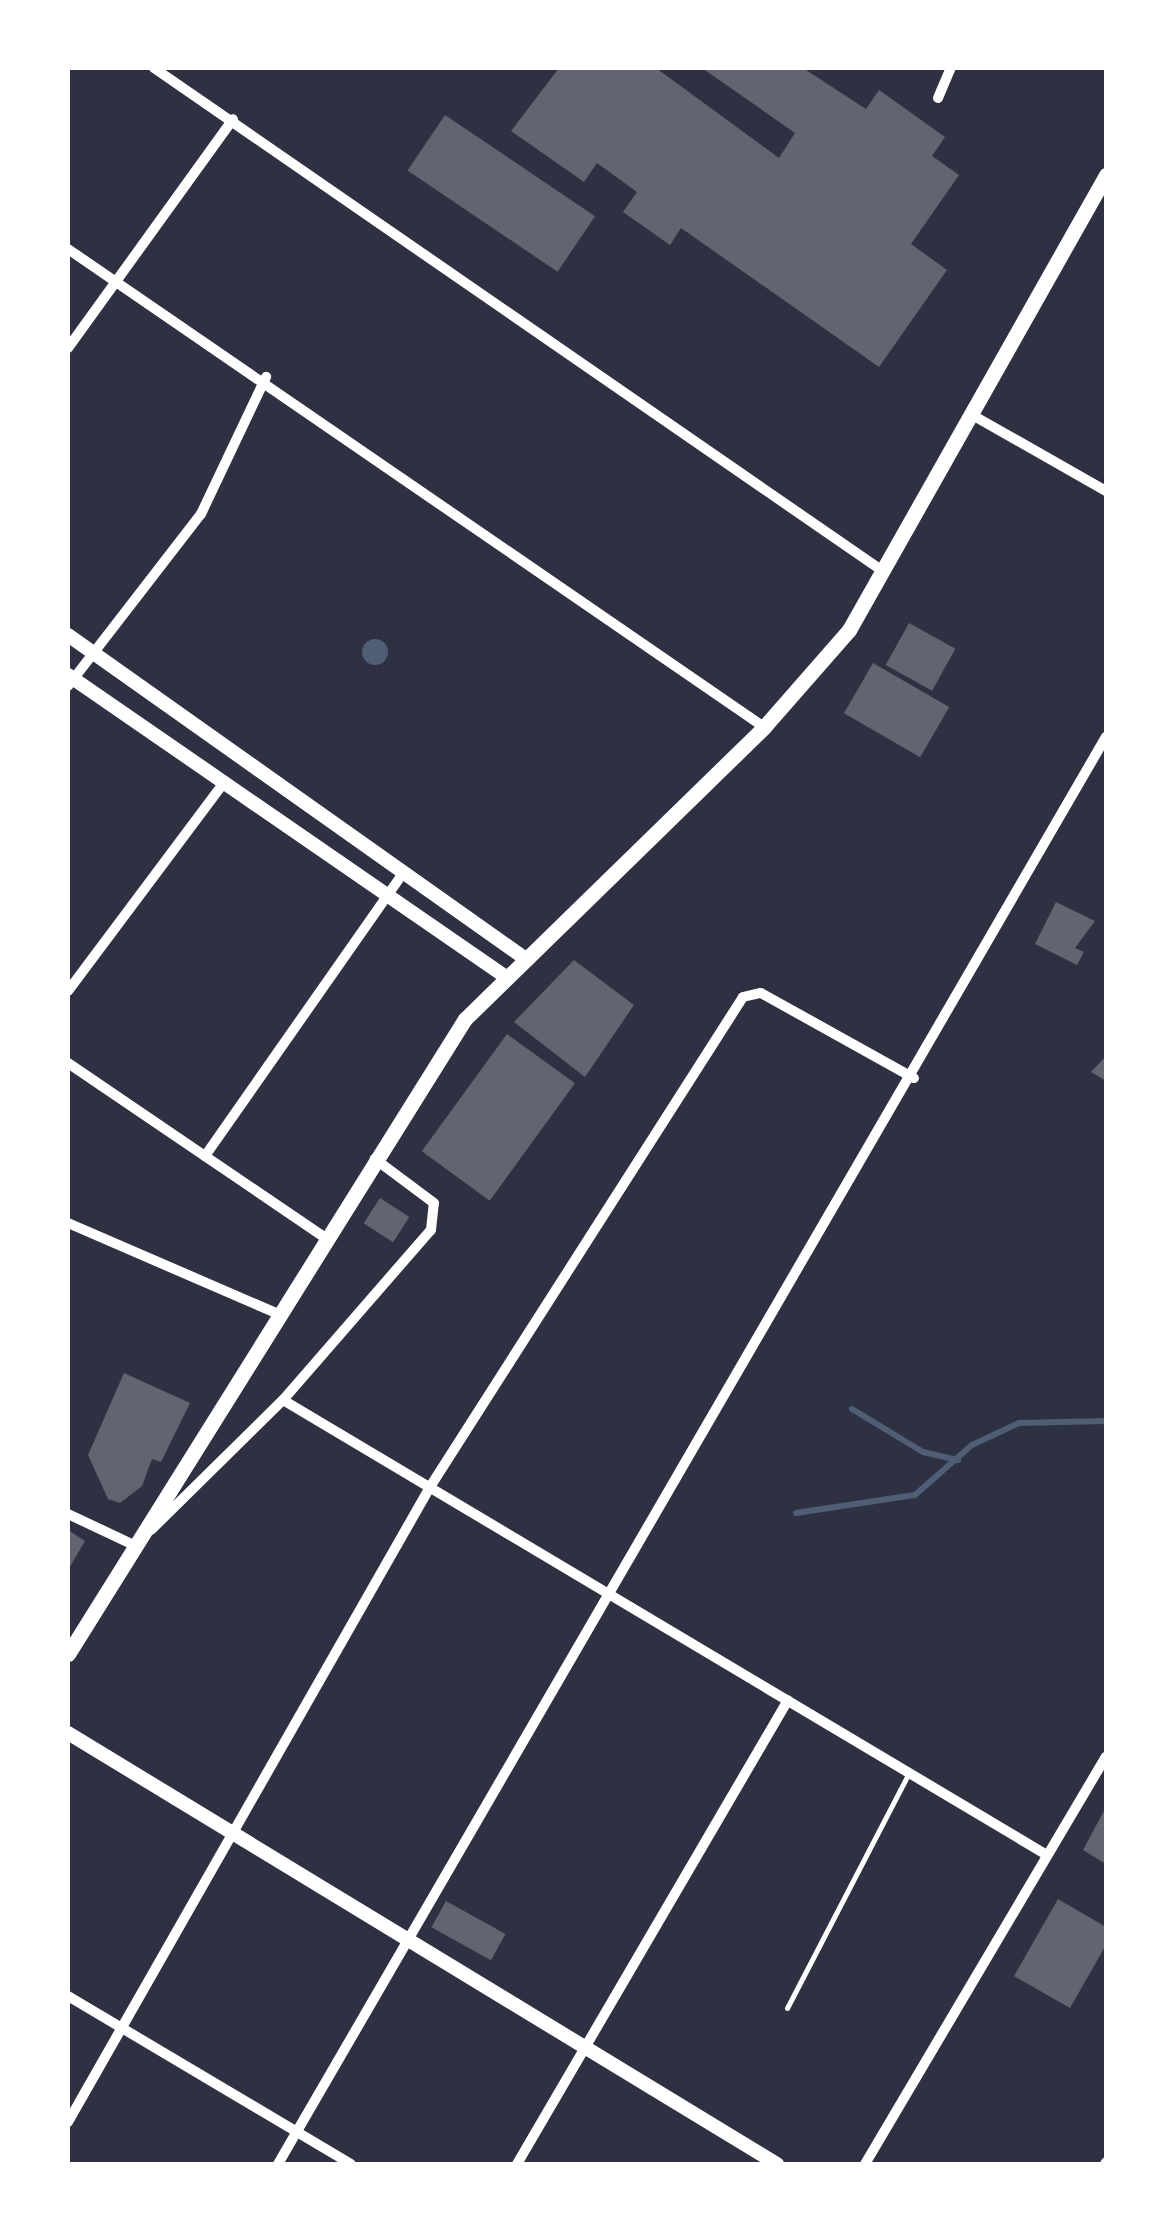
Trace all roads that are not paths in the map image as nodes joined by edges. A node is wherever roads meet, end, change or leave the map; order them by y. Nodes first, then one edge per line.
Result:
1 (154, 68) edge
2 (951, 68) edge
3 (938, 98) dead end
4 (233, 119) junction
5 (1106, 175) edge
6 (68, 249) edge
7 (117, 282) junction
8 (68, 348) edge
9 (266, 377) junction
10 (974, 416) junction
11 (1106, 491) edge
12 (884, 572) junction
13 (68, 635) edge
14 (93, 652) junction
15 (69, 680) edge
16 (764, 727) junction
17 (1106, 738) edge
18 (225, 781) junction
19 (404, 872) junction
20 (388, 895) junction
21 (524, 956) junction
22 (503, 976) junction
23 (68, 992) edge
24 (68, 1063) edge
25 (914, 1078) junction
26 (205, 1156) junction
27 (373, 1158) junction
28 (68, 1223) edge
29 (324, 1236) junction
30 (278, 1314) junction
31 (283, 1400) junction
32 (194, 1454) junction
33 (216, 1468) junction
34 (430, 1488) junction
35 (68, 1514) edge
36 (132, 1550) junction
37 (611, 1595) junction
38 (68, 1654) edge
39 (788, 1700) junction
40 (68, 1733) edge
41 (1106, 1757) edge
42 (909, 1772) junction
43 (230, 1828) junction
44 (1047, 1854) junction
45 (409, 1939) junction
46 (68, 1996) edge
47 (788, 2008) dead end
48 (121, 2028) junction
49 (586, 2047) junction
50 (68, 2122) edge
51 (296, 2132) junction
52 (278, 2164) edge
53 (351, 2164) edge
54 (517, 2164) edge
55 (777, 2164) edge
56 (865, 2164) edge

1 - 4 street
2 - 3 street
4 - 7 street
4 - 12 street
5 - 10 main road
6 - 7 street
7 - 8 street
7 - 9 street
9 - 14 street
9 - 16 street
10 - 11 street
10 - 12 main road
12 - 16 main road
13 - 14 street
14 - 15 street
14 - 19 street
15 - 18 street
16 - 21 main road
17 - 25 street
18 - 20 street
18 - 23 street
19 - 20 street
19 - 21 street
20 - 22 street
20 - 26 street
21 - 22 main road
22 - 27 main road
24 - 26 street
25 - 34 street
25 - 37 street
26 - 29 street
27 - 29 main road
27 - 31 street
28 - 30 street
29 - 30 main road
30 - 32 main road
31 - 33 street
31 - 34 street
32 - 33 street
32 - 36 main road
33 - 36 street
34 - 37 street
34 - 43 street
35 - 36 street
36 - 38 main road
37 - 39 street
37 - 45 street
39 - 42 street
39 - 49 street
40 - 43 street
41 - 44 street
42 - 44 street
42 - 47 lane
43 - 45 street
43 - 48 street
44 - 56 street
45 - 49 street
45 - 51 street
46 - 48 street
48 - 50 street
48 - 51 street
49 - 54 street
49 - 55 street
51 - 52 street
51 - 53 street

